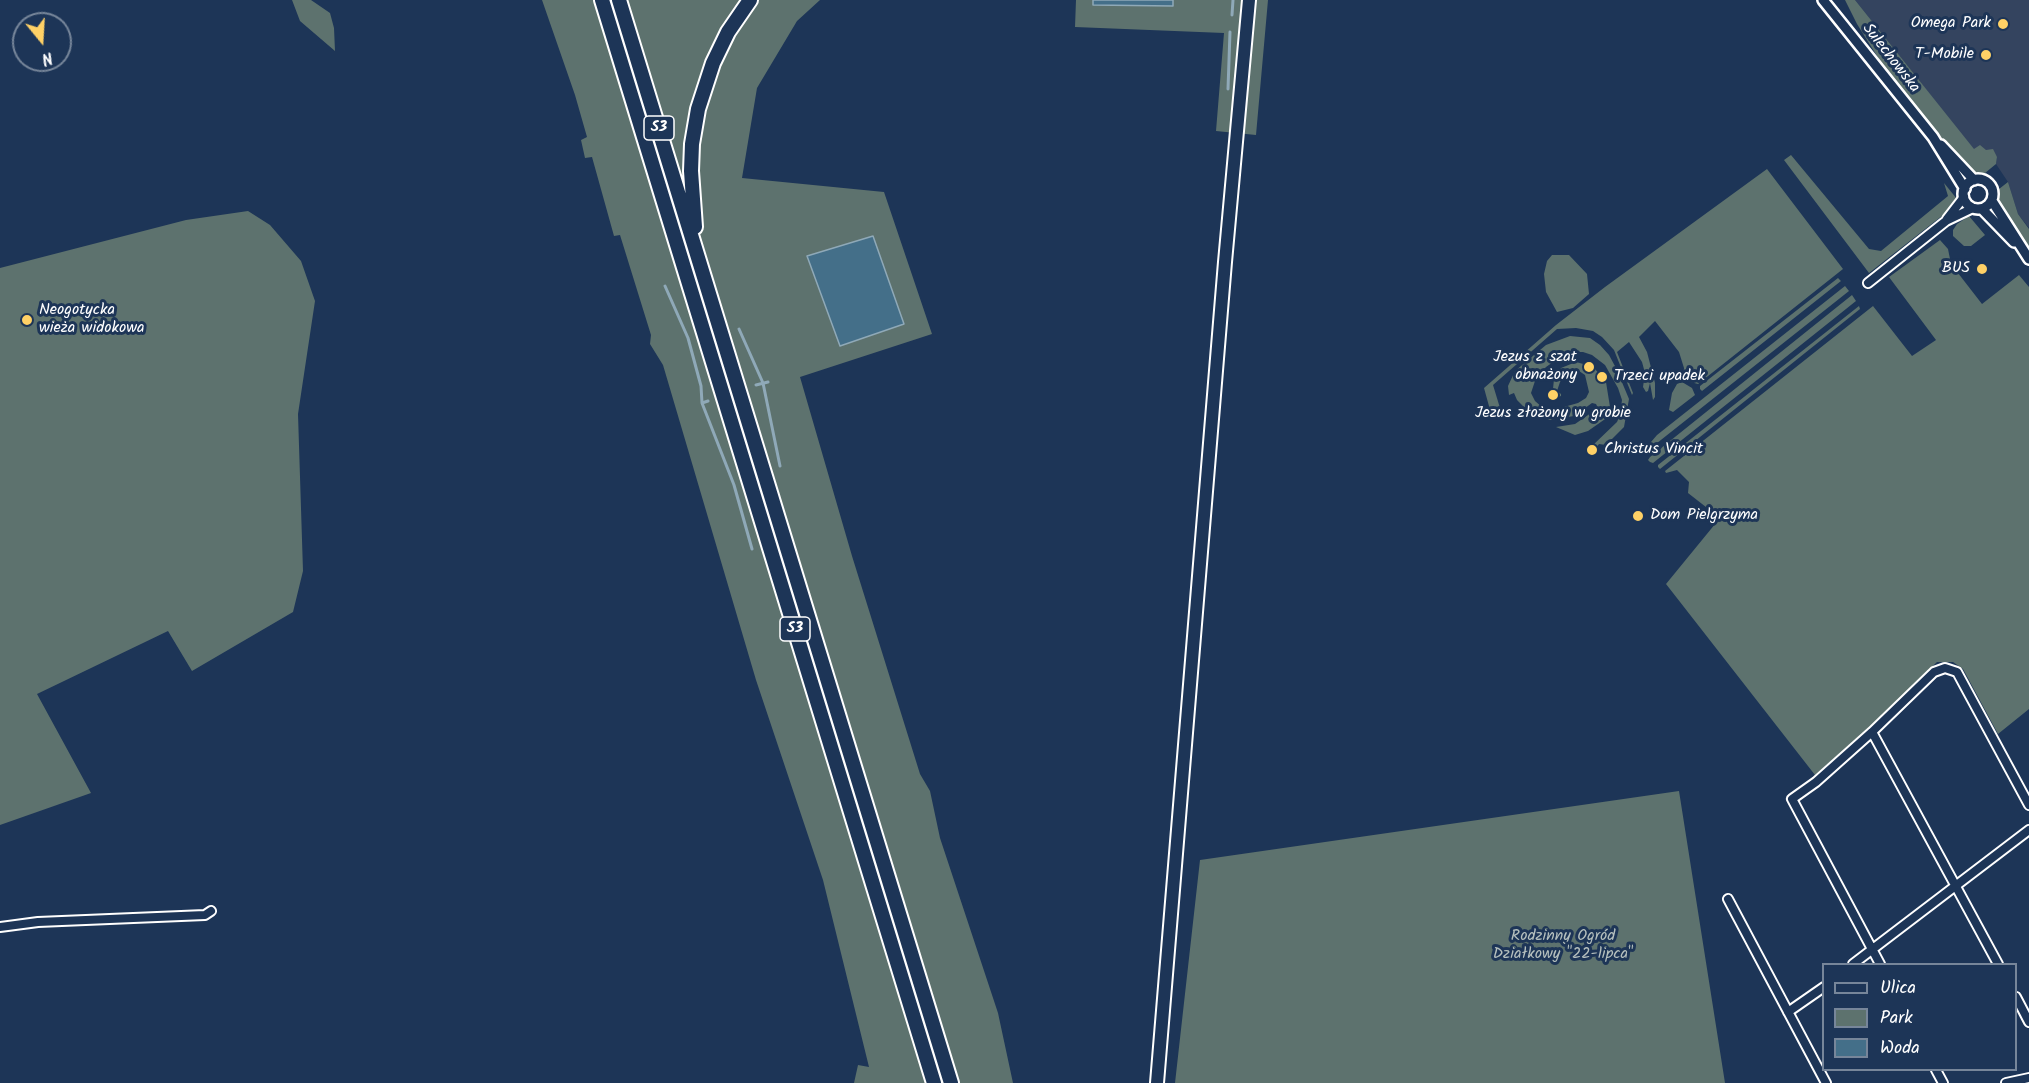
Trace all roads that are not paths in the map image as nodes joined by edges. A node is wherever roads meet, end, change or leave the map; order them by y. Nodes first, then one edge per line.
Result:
1 (602, 0) edge
2 (619, 0) edge
3 (750, 0) edge
4 (1248, 0) edge
5 (1823, 0) edge
6 (1933, 137) junction
7 (1974, 180) junction
8 (1964, 193) junction
9 (1992, 201) junction
10 (1978, 208) junction
11 (1946, 221) junction
12 (2018, 245) junction
13 (698, 256) junction
14 (2029, 259) edge
15 (1868, 283) dead end
16 (1872, 732) junction
17 (2029, 805) edge
18 (2029, 830) edge
19 (1954, 886) junction
20 (1728, 899) dead end
21 (211, 911) dead end
22 (0, 927) edge
23 (1872, 950) junction
24 (1854, 963) edge
25 (1879, 963) edge
26 (1997, 963) edge
27 (1822, 988) edge
28 (2017, 999) edge
29 (1788, 1012) junction
30 (2029, 1022) edge
31 (2029, 1078) edge
32 (934, 1083) edge
33 (951, 1083) edge
34 (1156, 1083) edge
35 (1826, 1083) edge
36 (2006, 1083) edge

1 - 32 highway, S3
2 - 13 highway, S3
3 - 13 highway
4 - 34 main road
5 - 6 street, Sulechowska
6 - 7 street, Sulechowska
6 - 8 street, Sulechowska
7 - 8 street
7 - 9 street
8 - 10 street
8 - 11 street
9 - 10 street
9 - 12 street
10 - 11 street
10 - 12 street
11 - 15 street
12 - 14 street
13 - 33 highway, S3
16 - 17 street
16 - 19 street
16 - 23 street
18 - 19 street
19 - 23 street
19 - 26 street
20 - 29 street
21 - 22 street
23 - 24 street
23 - 25 street
27 - 29 street
28 - 30 street
29 - 35 street
31 - 36 street

